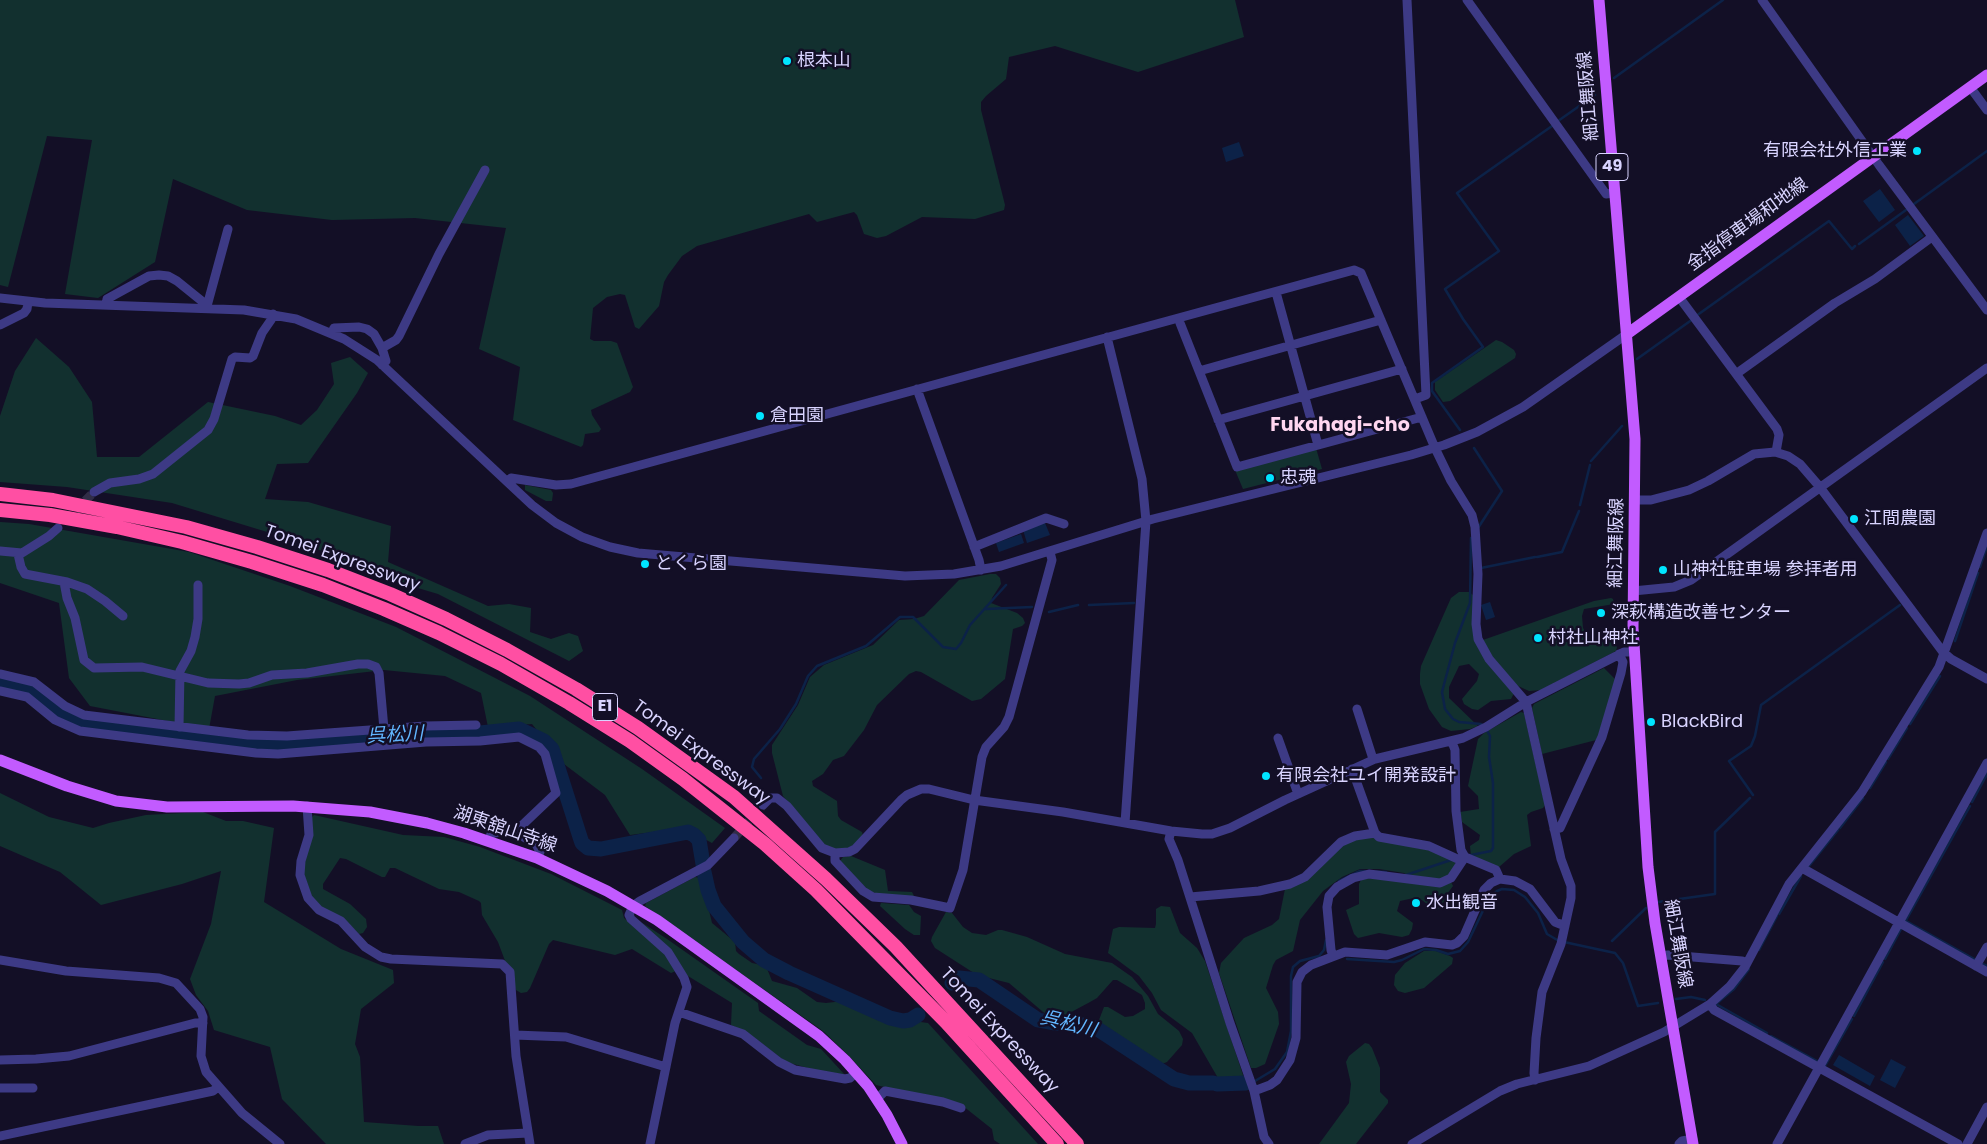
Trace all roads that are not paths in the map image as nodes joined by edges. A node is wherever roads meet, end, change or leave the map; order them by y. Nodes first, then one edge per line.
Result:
1 (1407, 0) edge
2 (1467, 0) edge
3 (1599, 0) edge
4 (1762, 0) edge
5 (1987, 75) edge
6 (1970, 87) junction
7 (1987, 110) edge
8 (1874, 157) junction
9 (485, 170) dead end
10 (1614, 193) junction
11 (228, 229) dead end
12 (1932, 237) junction
13 (1277, 296) dead end
14 (1679, 296) junction
15 (0, 298) edge
16 (28, 302) junction
17 (106, 305) junction
18 (207, 305) junction
19 (1987, 310) edge
20 (273, 314) junction
21 (1381, 320) junction
22 (1180, 323) dead end
23 (0, 324) edge
24 (332, 333) junction
25 (1627, 334) junction
26 (1107, 337) junction
27 (1290, 346) junction
28 (382, 348) junction
29 (382, 365) junction
30 (1987, 368) edge
31 (1402, 369) junction
32 (1199, 371) junction
33 (1736, 374) junction
34 (916, 389) junction
35 (1304, 396) junction
36 (1415, 399) junction
37 (1422, 417) junction
38 (1218, 420) junction
39 (1318, 445) junction
40 (1435, 448) junction
41 (1776, 452) junction
42 (508, 482) junction
43 (1820, 486) junction
44 (94, 492) tunnel mouth
45 (0, 494) edge
46 (1635, 500) junction
47 (0, 510) edge
48 (1146, 521) junction
49 (1064, 524) dead end
50 (58, 528) tunnel mouth
51 (1987, 532) edge
52 (974, 547) junction
53 (0, 552) edge
54 (1050, 552) junction
55 (18, 554) junction
56 (981, 570) junction
57 (64, 582) junction
58 (198, 586) dead end
59 (1633, 591) junction
60 (124, 616) dead end
61 (1634, 652) junction
62 (1619, 654) junction
63 (1945, 654) junction
64 (0, 674) edge
65 (180, 676) junction
66 (21, 679) junction
67 (1987, 679) edge
68 (0, 691) edge
69 (18, 693) junction
70 (1526, 702) junction
71 (1357, 709) dead end
72 (476, 725) dead end
73 (179, 727) junction
74 (384, 729) junction
75 (309, 736) junction
76 (1278, 738) dead end
77 (1452, 742) junction
78 (310, 750) junction
79 (1374, 759) junction
80 (0, 760) edge
81 (1987, 763) edge
82 (1352, 769) junction
83 (1298, 794) junction
84 (974, 800) junction
85 (763, 805) tunnel mouth
86 (307, 806) junction
87 (1125, 823) junction
88 (1554, 829) junction
89 (1171, 831) junction
90 (515, 832) junction
91 (1375, 833) junction
92 (734, 838) tunnel mouth
93 (489, 840) junction
94 (835, 853) junction
95 (537, 858) junction
96 (1464, 859) junction
97 (1802, 868) junction
98 (1500, 879) junction
99 (871, 896) junction
100 (1190, 897) junction
101 (875, 905) dead end
102 (633, 906) junction
103 (1899, 923) junction
104 (1565, 926) junction
105 (1987, 947) edge
106 (1333, 956) junction
107 (1661, 956) junction
108 (0, 960) edge
109 (1746, 964) junction
110 (1976, 966) junction
111 (1987, 972) edge
112 (1710, 1004) junction
113 (678, 1012) junction
114 (203, 1023) junction
115 (1673, 1026) junction
116 (515, 1035) junction
117 (0, 1060) edge
118 (666, 1067) junction
119 (1819, 1068) junction
120 (857, 1072) junction
121 (1535, 1080) junction
122 (218, 1087) junction
123 (0, 1088) edge
124 (33, 1088) dead end
125 (1254, 1091) junction
126 (877, 1099) junction
127 (1987, 1107) edge
128 (961, 1108) dead end
129 (528, 1133) junction
130 (0, 1136) edge
131 (1693, 1141) edge
132 (1414, 1143) edge
133 (280, 1144) edge
134 (465, 1144) edge
135 (530, 1144) edge
136 (650, 1144) edge
137 (902, 1144) edge
138 (1056, 1144) edge
139 (1078, 1144) edge
140 (1269, 1144) edge
141 (1678, 1144) edge
142 (1777, 1144) edge
143 (1958, 1144) edge
144 (1967, 1144) edge

1 - 36 street
2 - 10 street
3 - 10 main road, 細江舞阪線 / 49
4 - 8 street
5 - 6 main road, 金指停車場和地線
6 - 7 street
6 - 8 main road, 金指停車場和地線
8 - 12 street
8 - 14 main road, 金指停車場和地線
9 - 28 street
10 - 25 main road, 細江舞阪線 / 49
11 - 18 street
12 - 19 street
12 - 33 street
13 - 27 street
14 - 25 main road, 金指停車場和地線
14 - 33 street
15 - 16 street
16 - 17 street
16 - 23 street
17 - 18 street
17 - 18 street
18 - 20 street
20 - 24 street
20 - 44 street
21 - 26 street
21 - 27 street
21 - 31 street
22 - 32 street
24 - 28 street
24 - 29 street
25 - 40 street
25 - 46 main road, 細江舞阪線 / 49
26 - 34 street
26 - 48 street
27 - 32 street
27 - 35 street
28 - 29 street
29 - 42 street
30 - 43 street
31 - 35 street
31 - 36 street
32 - 38 street
33 - 41 street
34 - 42 street
34 - 52 street
35 - 38 street
35 - 39 street
36 - 37 street
37 - 39 street
37 - 40 street
38 - 39 street
40 - 48 street
40 - 70 street
41 - 43 street
41 - 46 street
42 - 56 street
43 - 59 street
43 - 63 street
45 - 139 highway, Tomei Expressway / E1
46 - 59 main road, 細江舞阪線 / 49
47 - 138 highway, Tomei Expressway / E1
48 - 54 street
48 - 87 street
49 - 52 street
50 - 55 street
51 - 63 street
52 - 56 street
53 - 55 street
54 - 56 street
54 - 84 street
55 - 57 street
57 - 60 street
57 - 65 street
58 - 65 street
59 - 61 main road, 細江舞阪線 / 49
61 - 62 street
61 - 107 main road, 細江舞阪線 / 49
62 - 70 street
62 - 88 street
63 - 67 street
63 - 97 street
64 - 66 street
65 - 73 street
65 - 74 street
66 - 69 street
66 - 73 street
68 - 69 street
69 - 78 street
70 - 77 street
70 - 88 street
71 - 79 street
72 - 74 street
73 - 75 street
74 - 75 street
75 - 78 street
76 - 83 street
77 - 79 street
77 - 96 street
78 - 90 street
79 - 82 street
80 - 86 main road, 湖東舘山寺線
81 - 103 street
82 - 83 street
82 - 91 street
83 - 89 street
84 - 87 street
84 - 94 street
84 - 99 street
85 - 94 street
86 - 93 main road, 湖東舘山寺線
86 - 116 street
87 - 89 street
88 - 104 street
89 - 100 street
90 - 93 street
90 - 95 street
91 - 96 street
91 - 100 street
92 - 102 street
93 - 95 main road, 湖東舘山寺線
94 - 99 street
95 - 102 main road, 湖東舘山寺線
96 - 98 street
96 - 106 street
97 - 103 street
97 - 109 street
98 - 104 street
98 - 106 street
99 - 101 street
100 - 125 street
102 - 113 street
102 - 120 main road, 湖東舘山寺線
103 - 110 street
103 - 119 street
104 - 121 street
105 - 110 street
106 - 125 street
107 - 109 street
107 - 115 main road, 細江舞阪線 / 49
108 - 114 street
109 - 112 street
110 - 111 street
112 - 115 street
112 - 119 street
113 - 118 street
113 - 120 street
114 - 117 street
114 - 122 street
115 - 121 street
115 - 131 main road, 細江舞阪線 / 49
116 - 118 street
116 - 129 street
118 - 136 street
119 - 142 street
119 - 143 street
120 - 126 main road, 湖東舘山寺線
121 - 132 street
122 - 130 street
122 - 133 street
123 - 124 street
125 - 140 street
126 - 128 street
126 - 137 main road, 湖東舘山寺線
127 - 144 street
129 - 134 street
129 - 135 street
131 - 141 street

